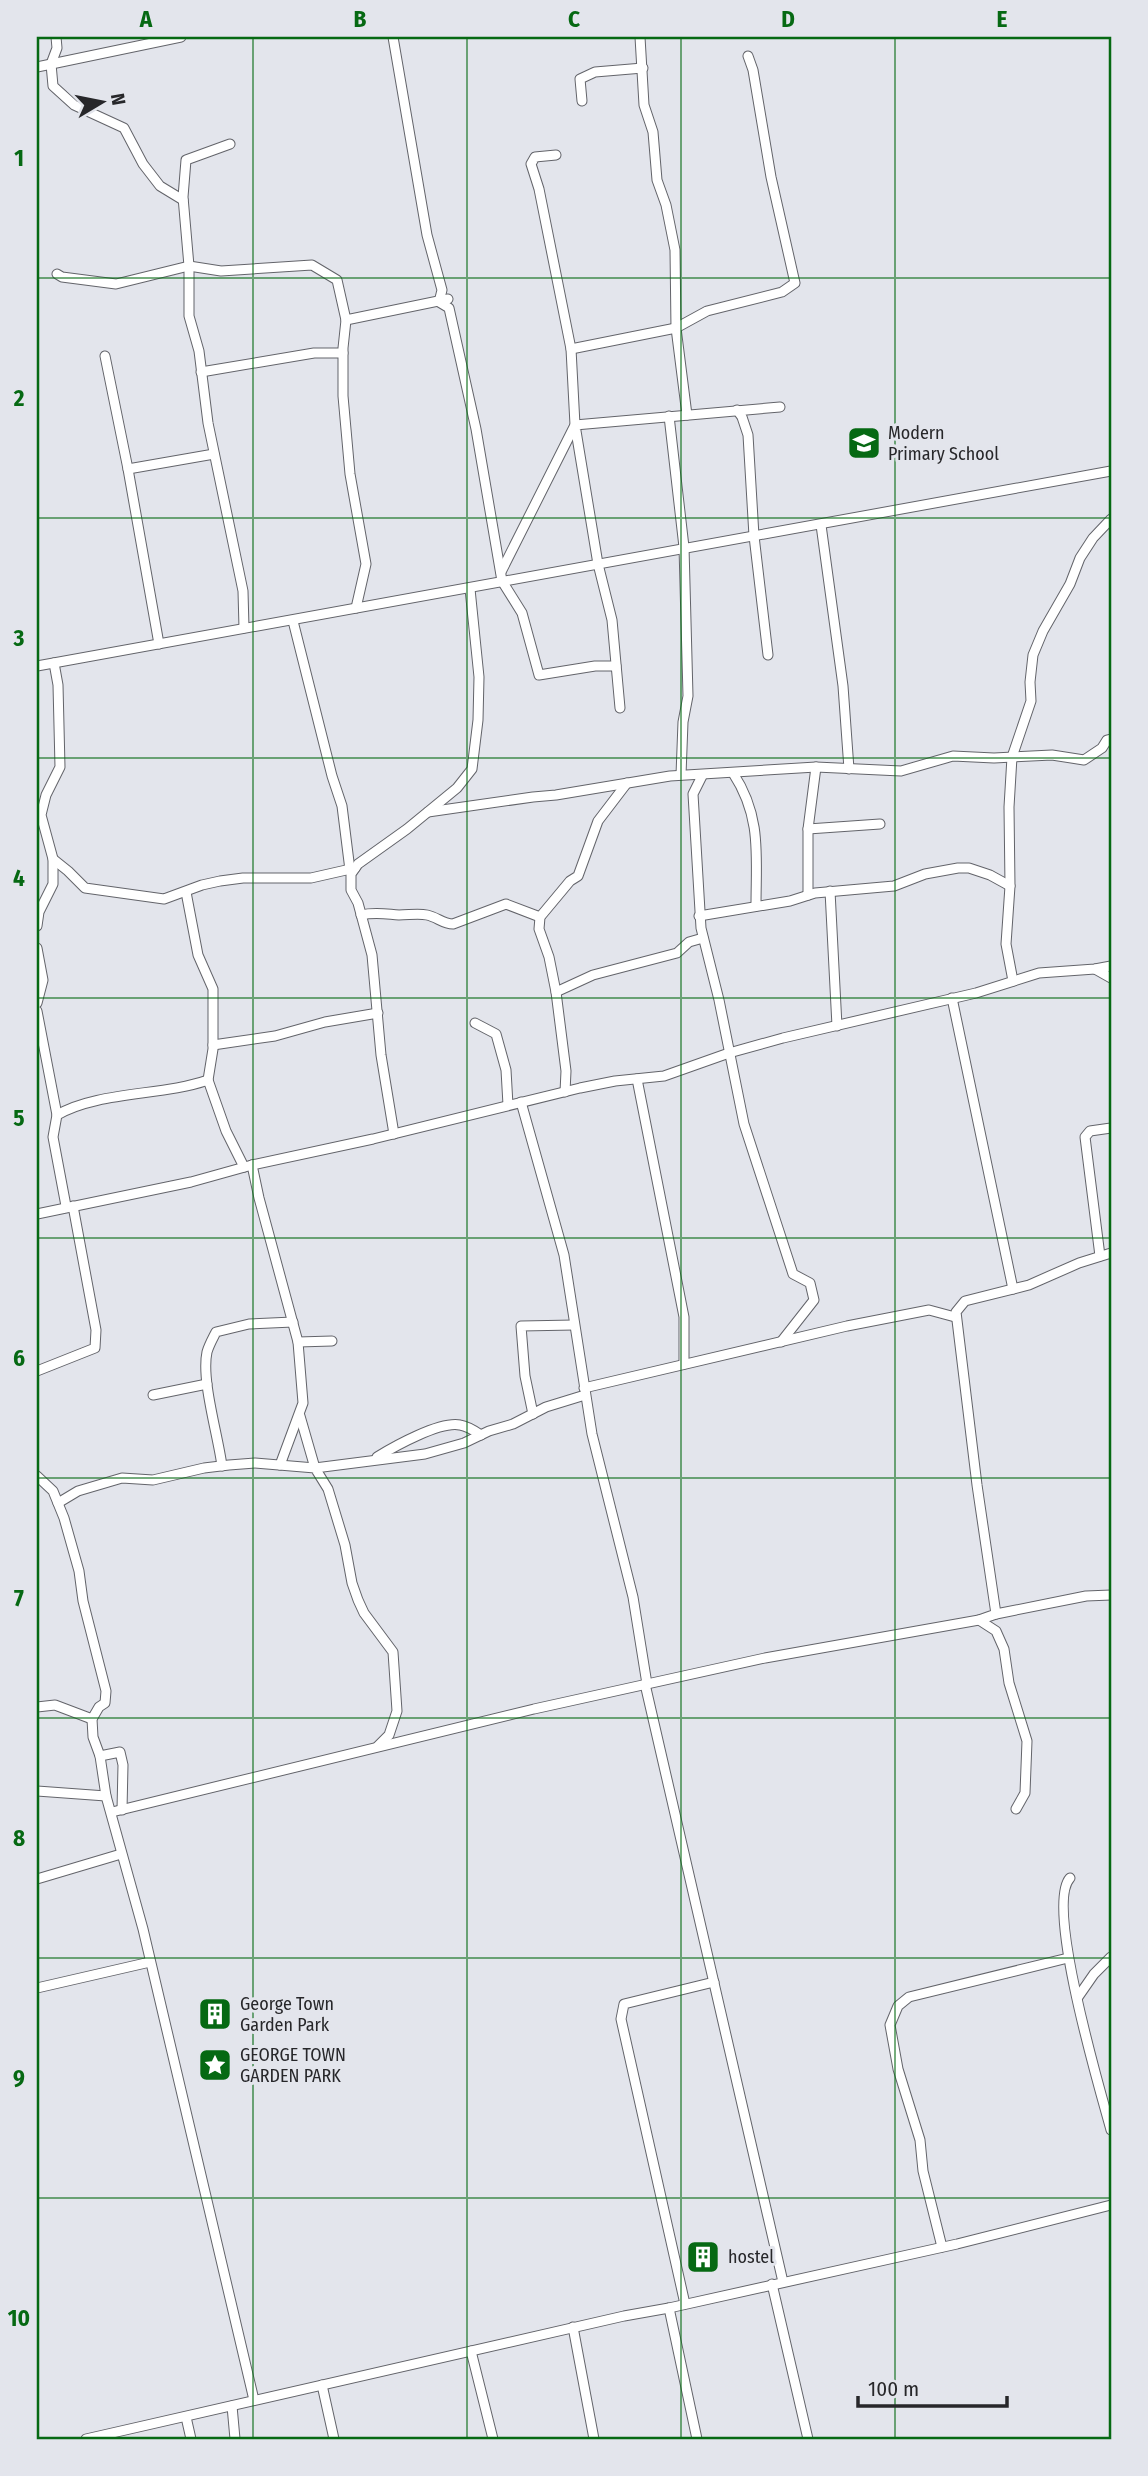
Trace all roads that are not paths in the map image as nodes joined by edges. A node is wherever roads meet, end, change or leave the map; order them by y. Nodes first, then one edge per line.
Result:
1 (56, 37) edge
2 (181, 37) edge
3 (393, 37) edge
4 (640, 37) edge
5 (748, 56) dead end
6 (51, 64) junction
7 (37, 67) edge
8 (643, 68) junction
9 (582, 101) dead end
10 (230, 144) dead end
11 (556, 155) dead end
12 (183, 200) junction
13 (189, 266) junction
14 (57, 274) dead end
15 (443, 301) junction
16 (346, 320) junction
17 (676, 328) junction
18 (571, 349) junction
19 (343, 353) junction
20 (106, 356) dead end
21 (201, 372) junction
22 (780, 407) dead end
23 (737, 410) junction
24 (687, 415) junction
25 (670, 416) junction
26 (575, 425) junction
27 (214, 454) junction
28 (128, 469) junction
29 (1111, 471) edge
30 (1111, 519) edge
31 (821, 525) junction
32 (754, 536) junction
33 (684, 547) junction
34 (598, 564) junction
35 (502, 577) junction
36 (470, 589) junction
37 (356, 608) junction
38 (293, 621) junction
39 (244, 628) junction
40 (159, 644) junction
41 (768, 655) dead end
42 (54, 663) junction
43 (37, 666) edge
44 (616, 666) junction
45 (620, 708) dead end
46 (1111, 738) edge
47 (1012, 757) junction
48 (816, 767) junction
49 (849, 769) junction
50 (733, 773) junction
51 (681, 775) junction
52 (702, 776) junction
53 (627, 783) junction
54 (428, 812) junction
55 (880, 824) dead end
56 (808, 829) junction
57 (52, 859) junction
58 (353, 869) junction
59 (1010, 886) junction
60 (830, 891) junction
61 (186, 892) junction
62 (808, 895) junction
63 (756, 906) junction
64 (360, 915) junction
65 (699, 916) junction
66 (540, 918) junction
67 (37, 926) edge
68 (703, 939) junction
69 (37, 948) edge
70 (1111, 966) edge
71 (1095, 970) junction
72 (1111, 978) edge
73 (1013, 981) junction
74 (556, 992) junction
75 (953, 998) junction
76 (37, 1003) edge
77 (37, 1012) edge
78 (378, 1013) junction
79 (475, 1023) dead end
80 (837, 1026) junction
81 (213, 1045) junction
82 (729, 1053) junction
83 (637, 1079) junction
84 (208, 1080) junction
85 (565, 1091) junction
86 (521, 1102) junction
87 (508, 1105) junction
88 (57, 1115) junction
89 (1111, 1128) edge
90 (394, 1134) junction
91 (248, 1166) junction
92 (70, 1206) junction
93 (37, 1214) edge
94 (1111, 1253) edge
95 (1100, 1256) junction
96 (1013, 1289) junction
97 (955, 1317) junction
98 (293, 1322) junction
99 (574, 1325) junction
100 (298, 1342) junction
101 (332, 1342) dead end
102 (781, 1342) junction
103 (684, 1364) junction
104 (37, 1371) edge
105 (207, 1384) junction
106 (585, 1392) junction
107 (153, 1395) dead end
108 (533, 1414) junction
109 (300, 1416) junction
110 (459, 1424) junction
111 (481, 1435) junction
112 (464, 1443) junction
113 (373, 1459) junction
114 (280, 1465) junction
115 (222, 1466) junction
116 (315, 1468) junction
117 (37, 1476) edge
118 (58, 1503) junction
119 (1111, 1595) edge
120 (996, 1614) junction
121 (979, 1620) junction
122 (646, 1684) junction
123 (37, 1707) edge
124 (92, 1719) junction
125 (377, 1748) junction
126 (100, 1756) junction
127 (37, 1791) edge
128 (106, 1796) junction
129 (1016, 1809) dead end
130 (117, 1811) junction
131 (121, 1854) junction
132 (1070, 1878) dead end
133 (37, 1879) edge
134 (1111, 1957) edge
135 (1068, 1958) junction
136 (150, 1962) junction
137 (714, 1982) junction
138 (37, 1988) edge
139 (1078, 1997) junction
140 (1111, 2130) edge
141 (1111, 2205) edge
142 (942, 2247) junction
143 (783, 2282) junction
144 (772, 2284) junction
145 (685, 2304) junction
146 (669, 2308) junction
147 (573, 2327) junction
148 (471, 2351) junction
149 (322, 2385) junction
150 (254, 2400) junction
151 (232, 2406) junction
152 (186, 2417) junction
153 (86, 2439) edge
154 (191, 2439) edge
155 (235, 2439) edge
156 (334, 2439) edge
157 (493, 2439) edge
158 (594, 2439) edge
159 (697, 2439) edge
160 (808, 2439) edge

1 - 6 street
2 - 6 street
3 - 15 street
4 - 8 street
5 - 17 street
6 - 7 street
6 - 12 street
8 - 9 street
8 - 17 street
10 - 12 street
11 - 18 street
12 - 13 street
13 - 14 street
13 - 16 street
13 - 21 street
15 - 16 street
15 - 35 street
16 - 19 street
17 - 18 street
17 - 24 street
18 - 26 street
19 - 21 street
19 - 37 street
20 - 28 street
21 - 27 street
22 - 23 street
23 - 24 street
23 - 32 street
24 - 25 street
25 - 26 street
25 - 33 street
26 - 34 street
26 - 35 street
27 - 28 street
27 - 39 street
28 - 40 street
29 - 31 street
30 - 47 street
31 - 32 street
31 - 49 street
32 - 33 street
32 - 41 street
33 - 34 street
33 - 51 street
34 - 35 street
34 - 44 street
35 - 36 street
35 - 44 street
36 - 37 street
36 - 54 street
37 - 38 street
38 - 39 street
38 - 58 street
39 - 40 street
40 - 42 street
42 - 43 street
42 - 57 street
44 - 45 street
46 - 47 street
47 - 49 street
47 - 59 street
48 - 49 street
48 - 50 street
48 - 56 street
50 - 52 street
50 - 63 street
51 - 52 street
51 - 53 street
52 - 65 street
53 - 54 street
53 - 66 street
54 - 58 street
55 - 56 street
56 - 62 street
57 - 61 street
57 - 67 street
58 - 61 street
58 - 64 street
59 - 60 street
59 - 73 street
60 - 62 street
60 - 80 street
61 - 81 street
62 - 63 street
63 - 65 street
64 - 66 street
64 - 78 street
65 - 68 street
66 - 74 street
68 - 74 street
68 - 82 street
69 - 76 street
70 - 71 street
71 - 72 street
71 - 73 street
73 - 75 street
74 - 85 street
75 - 80 street
75 - 96 street
77 - 88 street
78 - 81 street
78 - 90 street
79 - 87 street
80 - 82 street
81 - 84 street
82 - 83 street
82 - 102 street
83 - 85 street
83 - 103 street
84 - 88 street
84 - 91 street
85 - 86 street
86 - 87 street
86 - 99 street
87 - 90 street
88 - 92 street
89 - 95 street
90 - 91 street
91 - 92 street
91 - 98 street
92 - 93 street
92 - 104 street
94 - 95 street
95 - 96 street
96 - 97 street
97 - 102 street
97 - 120 street
98 - 100 street
98 - 105 street
99 - 106 street
99 - 108 street
100 - 101 street
100 - 109 street
102 - 103 street
103 - 106 street
105 - 107 street
105 - 115 street
106 - 108 street
106 - 122 street
108 - 111 street
109 - 114 street
109 - 116 street
110 - 111 street
110 - 112 street
110 - 113 street
111 - 112 street
112 - 113 street
113 - 116 street
114 - 115 street
114 - 116 street
115 - 118 street
116 - 125 street
117 - 118 street
118 - 124 street
119 - 120 street
120 - 121 street
121 - 122 street
121 - 129 street
122 - 125 street
122 - 137 street
123 - 124 street
124 - 126 street
125 - 130 street
126 - 128 street
126 - 130 street
127 - 128 street
128 - 130 street
130 - 131 street
131 - 133 street
131 - 136 street
132 - 135 street
134 - 139 street
135 - 139 street
135 - 142 street
136 - 138 street
136 - 150 street
137 - 143 street
137 - 145 street
139 - 140 street
141 - 142 street
142 - 143 street
143 - 144 street
144 - 145 street
144 - 160 street
145 - 146 street
146 - 147 street
146 - 159 street
147 - 148 street
147 - 158 street
148 - 149 street
148 - 157 street
149 - 150 street
149 - 156 street
150 - 151 street
151 - 152 street
151 - 155 street
152 - 153 street
152 - 154 street

